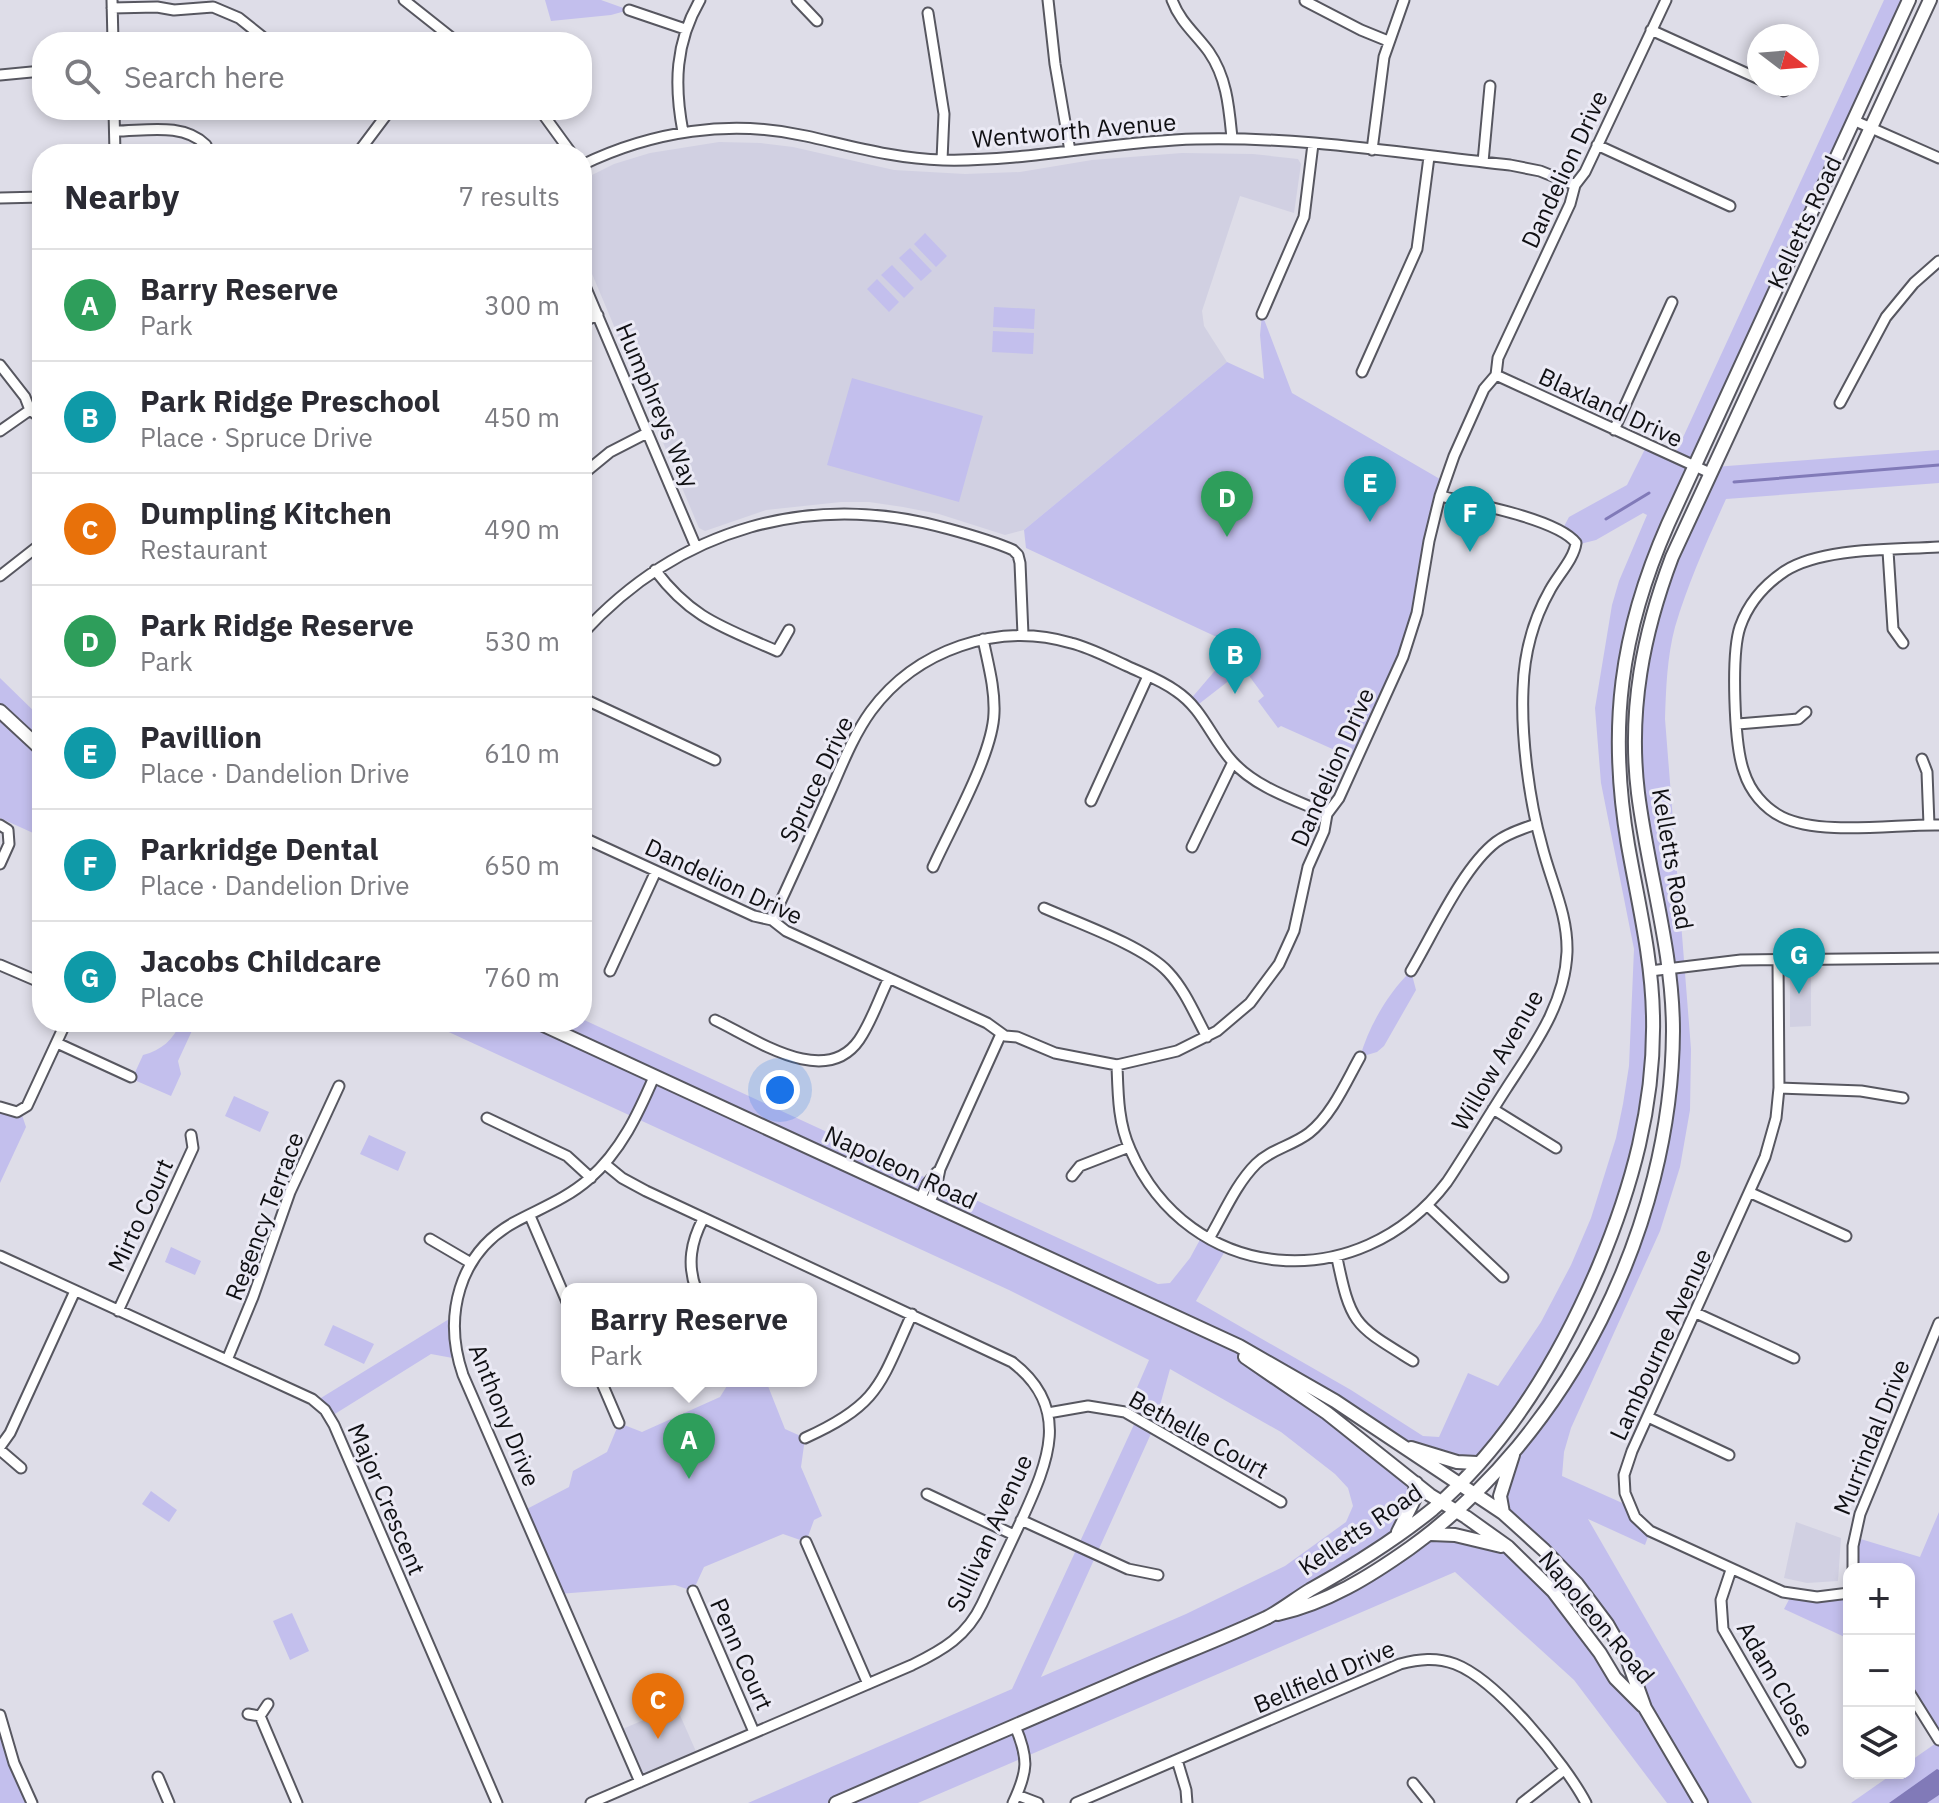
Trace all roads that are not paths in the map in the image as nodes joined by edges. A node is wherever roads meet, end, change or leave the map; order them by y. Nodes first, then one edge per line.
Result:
1 (404, 0) edge
2 (700, 0) edge
3 (797, 0) edge
4 (1048, 0) edge
5 (1172, 0) edge
6 (1404, 0) edge
7 (1666, 0) edge
8 (1909, 0) edge
9 (1930, 0) edge
10 (1305, 1) edge
11 (112, 4) edge
12 (629, 10) dead end
13 (928, 13) dead end
14 (817, 21) dead end
15 (685, 29) junction
16 (1651, 30) junction
17 (113, 32) edge
18 (256, 32) edge
19 (441, 32) edge
20 (1388, 41) junction
21 (32, 72) edge
22 (1747, 74) edge
23 (0, 75) edge
24 (1490, 86) dead end
25 (114, 120) edge
26 (382, 120) edge
27 (547, 120) edge
28 (1853, 120) junction
29 (1872, 128) junction
30 (115, 131) junction
31 (683, 132) junction
32 (1232, 138) junction
33 (115, 144) edge
34 (206, 144) edge
35 (364, 144) edge
36 (565, 144) edge
37 (1313, 144) junction
38 (1597, 145) junction
39 (1372, 150) junction
40 (1070, 151) junction
41 (1429, 157) junction
42 (1939, 158) edge
43 (592, 160) edge
44 (942, 160) junction
45 (1483, 162) junction
46 (1575, 185) junction
47 (32, 197) edge
48 (0, 198) edge
49 (1730, 206) dead end
50 (1939, 261) edge
51 (592, 302) edge
52 (1672, 302) dead end
53 (1262, 314) dead end
54 (598, 315) junction
55 (592, 318) edge
56 (0, 365) edge
57 (1362, 372) dead end
58 (1496, 375) junction
59 (1840, 403) dead end
60 (30, 410) joint
61 (1614, 430) junction
62 (0, 431) edge
63 (647, 433) junction
64 (592, 467) edge
65 (1694, 467) junction
66 (1710, 473) junction
67 (1440, 496) junction
68 (696, 547) junction
69 (1939, 547) edge
70 (32, 551) edge
71 (1888, 551) junction
72 (655, 570) junction
73 (0, 576) edge
74 (592, 624) edge
75 (789, 630) dead end
76 (1023, 635) junction
77 (983, 639) junction
78 (1903, 643) dead end
79 (1148, 676) junction
80 (592, 703) edge
81 (0, 711) edge
82 (1806, 712) dead end
83 (1738, 724) junction
84 (32, 741) edge
85 (1922, 759) dead end
86 (715, 760) dead end
87 (1233, 762) junction
88 (1091, 801) dead end
89 (1327, 814) junction
90 (1536, 824) junction
91 (0, 825) edge
92 (1934, 825) edge
93 (592, 842) edge
94 (1192, 847) dead end
95 (0, 864) edge
96 (933, 867) dead end
97 (656, 871) junction
98 (1044, 908) dead end
99 (772, 920) junction
100 (1939, 958) edge
101 (1778, 960) junction
102 (0, 965) edge
103 (1668, 968) junction
104 (610, 971) dead end
105 (1411, 971) dead end
106 (1650, 971) junction
107 (889, 978) junction
108 (32, 979) edge
109 (715, 1020) dead end
110 (62, 1032) edge
111 (558, 1032) edge
112 (1001, 1034) junction
113 (1207, 1037) junction
114 (57, 1043) junction
115 (1360, 1057) dead end
116 (1117, 1065) junction
117 (131, 1077) dead end
118 (654, 1077) junction
119 (339, 1086) dead end
120 (1779, 1088) junction
121 (1903, 1098) dead end
122 (0, 1107) edge
123 (1493, 1109) junction
124 (487, 1118) dead end
125 (191, 1135) dead end
126 (1129, 1147) junction
127 (1556, 1148) dead end
128 (605, 1164) junction
129 (1072, 1176) dead end
130 (591, 1178) junction
131 (1751, 1193) junction
132 (924, 1202) junction
133 (1428, 1206) junction
134 (530, 1216) junction
135 (703, 1219) junction
136 (1846, 1236) dead end
137 (1210, 1237) junction
138 (430, 1239) dead end
139 (0, 1256) edge
140 (1337, 1258) junction
141 (471, 1263) junction
142 (1503, 1277) dead end
143 (694, 1283) edge
144 (561, 1288) edge
145 (75, 1291) junction
146 (118, 1311) junction
147 (1696, 1313) junction
148 (912, 1314) junction
149 (1939, 1323) edge
150 (1203, 1330) junction
151 (1936, 1337) edge
152 (1794, 1358) dead end
153 (227, 1360) junction
154 (1413, 1361) dead end
155 (604, 1387) edge
156 (1048, 1413) junction
157 (1648, 1417) junction
158 (619, 1423) dead end
159 (805, 1438) dead end
160 (1400, 1445) junction
161 (0, 1449) edge
162 (1514, 1452) junction
163 (1729, 1455) dead end
164 (1477, 1463) junction
165 (21, 1468) dead end
166 (1416, 1483) junction
167 (1458, 1485) junction
168 (927, 1494) dead end
169 (1474, 1495) junction
170 (1440, 1501) junction
171 (1281, 1502) dead end
172 (1457, 1512) junction
173 (1503, 1513) junction
174 (1021, 1520) junction
175 (1431, 1534) junction
176 (1014, 1535) junction
177 (1395, 1537) junction
178 (806, 1542) dead end
179 (1508, 1547) junction
180 (1853, 1563) edge
181 (1731, 1570) junction
182 (1158, 1575) dead end
183 (693, 1591) dead end
184 (1843, 1594) edge
185 (1271, 1616) junction
186 (868, 1684) junction
187 (1915, 1702) edge
188 (268, 1704) dead end
189 (1645, 1708) junction
190 (248, 1714) dead end
191 (0, 1715) edge
192 (260, 1716) junction
193 (1015, 1726) junction
194 (754, 1732) junction
195 (3, 1734) edge
196 (1939, 1740) edge
197 (1177, 1760) junction
198 (1800, 1762) dead end
199 (1564, 1770) junction
200 (158, 1777) dead end
201 (640, 1782) junction
202 (1413, 1783) dead end
203 (1015, 1799) edge
204 (32, 1803) edge
205 (169, 1803) edge
206 (297, 1803) edge
207 (497, 1803) edge
208 (591, 1803) edge
209 (836, 1803) edge
210 (1038, 1803) edge
211 (1076, 1803) edge
212 (1187, 1803) edge
213 (1429, 1803) edge
214 (1522, 1803) edge
215 (1586, 1803) edge
216 (1701, 1803) edge

1 - 19 street
2 - 15 street
3 - 14 street
4 - 40 street
5 - 32 street
6 - 20 street
7 - 16 street, Dandelion Drive
8 - 28 main road, Kelletts Road
9 - 29 main road, Kelletts Road
10 - 20 street
11 - 17 street
11 - 18 street
12 - 15 street
13 - 44 street
15 - 31 street
16 - 22 street
16 - 38 street, Dandelion Drive
20 - 39 street
21 - 23 street
24 - 45 street
25 - 30 street
26 - 35 street
27 - 36 street
28 - 29 street
28 - 65 main road, Kelletts Road
29 - 42 street
29 - 66 main road, Kelletts Road
30 - 33 street
30 - 34 street
31 - 43 street, Wentworth Avenue
31 - 44 street, Wentworth Avenue
32 - 37 street, Wentworth Avenue
32 - 40 street, Wentworth Avenue
37 - 39 street, Wentworth Avenue
37 - 53 street
38 - 46 street, Dandelion Drive
38 - 49 street
39 - 41 street, Wentworth Avenue
40 - 44 street, Wentworth Avenue
41 - 45 street, Wentworth Avenue
41 - 57 street
45 - 46 street, Wentworth Avenue
46 - 58 street, Dandelion Drive
47 - 48 street
50 - 59 street
51 - 54 street, Humphreys Way
52 - 61 street
54 - 55 street
54 - 63 street, Humphreys Way
56 - 60 street
58 - 61 street, Blaxland Drive
58 - 67 street, Dandelion Drive
60 - 62 street
61 - 65 street, Blaxland Drive
63 - 64 street
63 - 68 street, Humphreys Way
65 - 66 street, Blaxland Drive
65 - 106 main road, Kelletts Road
66 - 103 main road, Kelletts Road
67 - 89 street, Dandelion Drive
67 - 90 street, Willow Avenue
68 - 72 street
68 - 76 street
69 - 71 street
70 - 73 street
71 - 78 street
71 - 83 street
72 - 74 street
72 - 75 street
76 - 77 street, Spruce Drive
76 - 79 street, Spruce Drive
77 - 96 street
77 - 99 street, Spruce Drive
79 - 87 street, Spruce Drive
79 - 88 street
80 - 86 street
81 - 84 main road
82 - 83 street
83 - 92 street
85 - 92 street
87 - 89 street, Spruce Drive
87 - 94 street
89 - 113 street, Dandelion Drive
90 - 105 street
90 - 123 street, Willow Avenue
91 - 95 street
93 - 97 street, Dandelion Drive
97 - 99 street, Dandelion Drive
97 - 104 street
98 - 113 street
99 - 107 street, Dandelion Drive
100 - 101 street
101 - 103 street
101 - 120 street, Lambourne Avenue
102 - 108 street
103 - 106 street
103 - 162 main road, Kelletts Road
106 - 164 main road, Kelletts Road
107 - 109 street
107 - 112 street, Dandelion Drive
110 - 114 street
111 - 118 main road, Napoleon Road
112 - 116 street, Dandelion Drive
112 - 132 street
113 - 116 street, Dandelion Drive
114 - 117 street
114 - 122 street
115 - 137 street
116 - 126 street, Willow Avenue
118 - 128 street, Anthony Drive
118 - 132 main road, Napoleon Road
119 - 153 street, Regency Terrace
120 - 121 street
120 - 131 street, Lambourne Avenue
123 - 127 street
123 - 133 street, Willow Avenue
124 - 130 street
125 - 146 street, Mirto Court
126 - 129 street
126 - 137 street, Willow Avenue
128 - 130 street, Anthony Drive
128 - 135 street, Sullivan Avenue
130 - 134 street, Anthony Drive
131 - 136 street
131 - 147 street, Lambourne Avenue
132 - 150 main road, Napoleon Road
133 - 140 street, Willow Avenue
133 - 142 street
134 - 141 street, Anthony Drive
134 - 144 street
135 - 143 street
135 - 148 street, Sullivan Avenue
137 - 140 street, Willow Avenue
138 - 141 street
139 - 145 street, Major Crescent
140 - 154 street
141 - 201 street, Anthony Drive
145 - 146 street, Major Crescent
145 - 161 street
146 - 153 street, Major Crescent
147 - 152 street
147 - 157 street, Lambourne Avenue
148 - 156 street, Sullivan Avenue
148 - 159 street
149 - 151 street, Murrindal Drive
150 - 160 main road, Napoleon Road
150 - 166 main road, Napoleon Road
151 - 180 street, Murrindal Drive
153 - 207 street, Major Crescent
155 - 158 street
156 - 171 street, Bethelle Court
156 - 174 street, Sullivan Avenue
157 - 163 street
157 - 181 street, Lambourne Avenue
160 - 164 main road
160 - 167 main road, Napoleon Road
161 - 165 street
162 - 169 main road, Kelletts Road
162 - 173 main road
164 - 167 main road, Kelletts Road
166 - 170 main road, Napoleon Road
166 - 177 main road
167 - 169 main road, Napoleon Road
167 - 170 main road, Kelletts Road
168 - 176 street
169 - 172 main road, Kelletts Road
169 - 173 main road, Napoleon Road
170 - 172 main road, Napoleon Road
170 - 177 main road, Kelletts Road
172 - 175 main road, Kelletts Road
172 - 179 main road, Napoleon Road
173 - 189 main road, Napoleon Road
174 - 176 street, Sullivan Avenue
174 - 182 street
175 - 179 main road
175 - 185 main road, Kelletts Road
176 - 186 street, Sullivan Avenue
177 - 185 main road, Kelletts Road
178 - 186 street
179 - 189 main road, Napoleon Road
181 - 184 street, Lambourne Avenue
181 - 198 street, Adam Close
183 - 194 street, Penn Court
185 - 193 main road, Kelletts Road
186 - 194 street, Sullivan Avenue
187 - 196 street
188 - 192 street
189 - 216 main road, Napoleon Road
190 - 192 street
191 - 195 street
192 - 206 street
193 - 203 street
193 - 209 main road, Kelletts Road
194 - 201 street, Sullivan Avenue
195 - 204 street
197 - 199 street, Bellfield Drive
197 - 211 street, Bellfield Drive
197 - 212 street
199 - 214 street
199 - 215 street, Bellfield Drive
200 - 205 street
201 - 208 street, Sullivan Avenue
202 - 213 street
203 - 210 street

